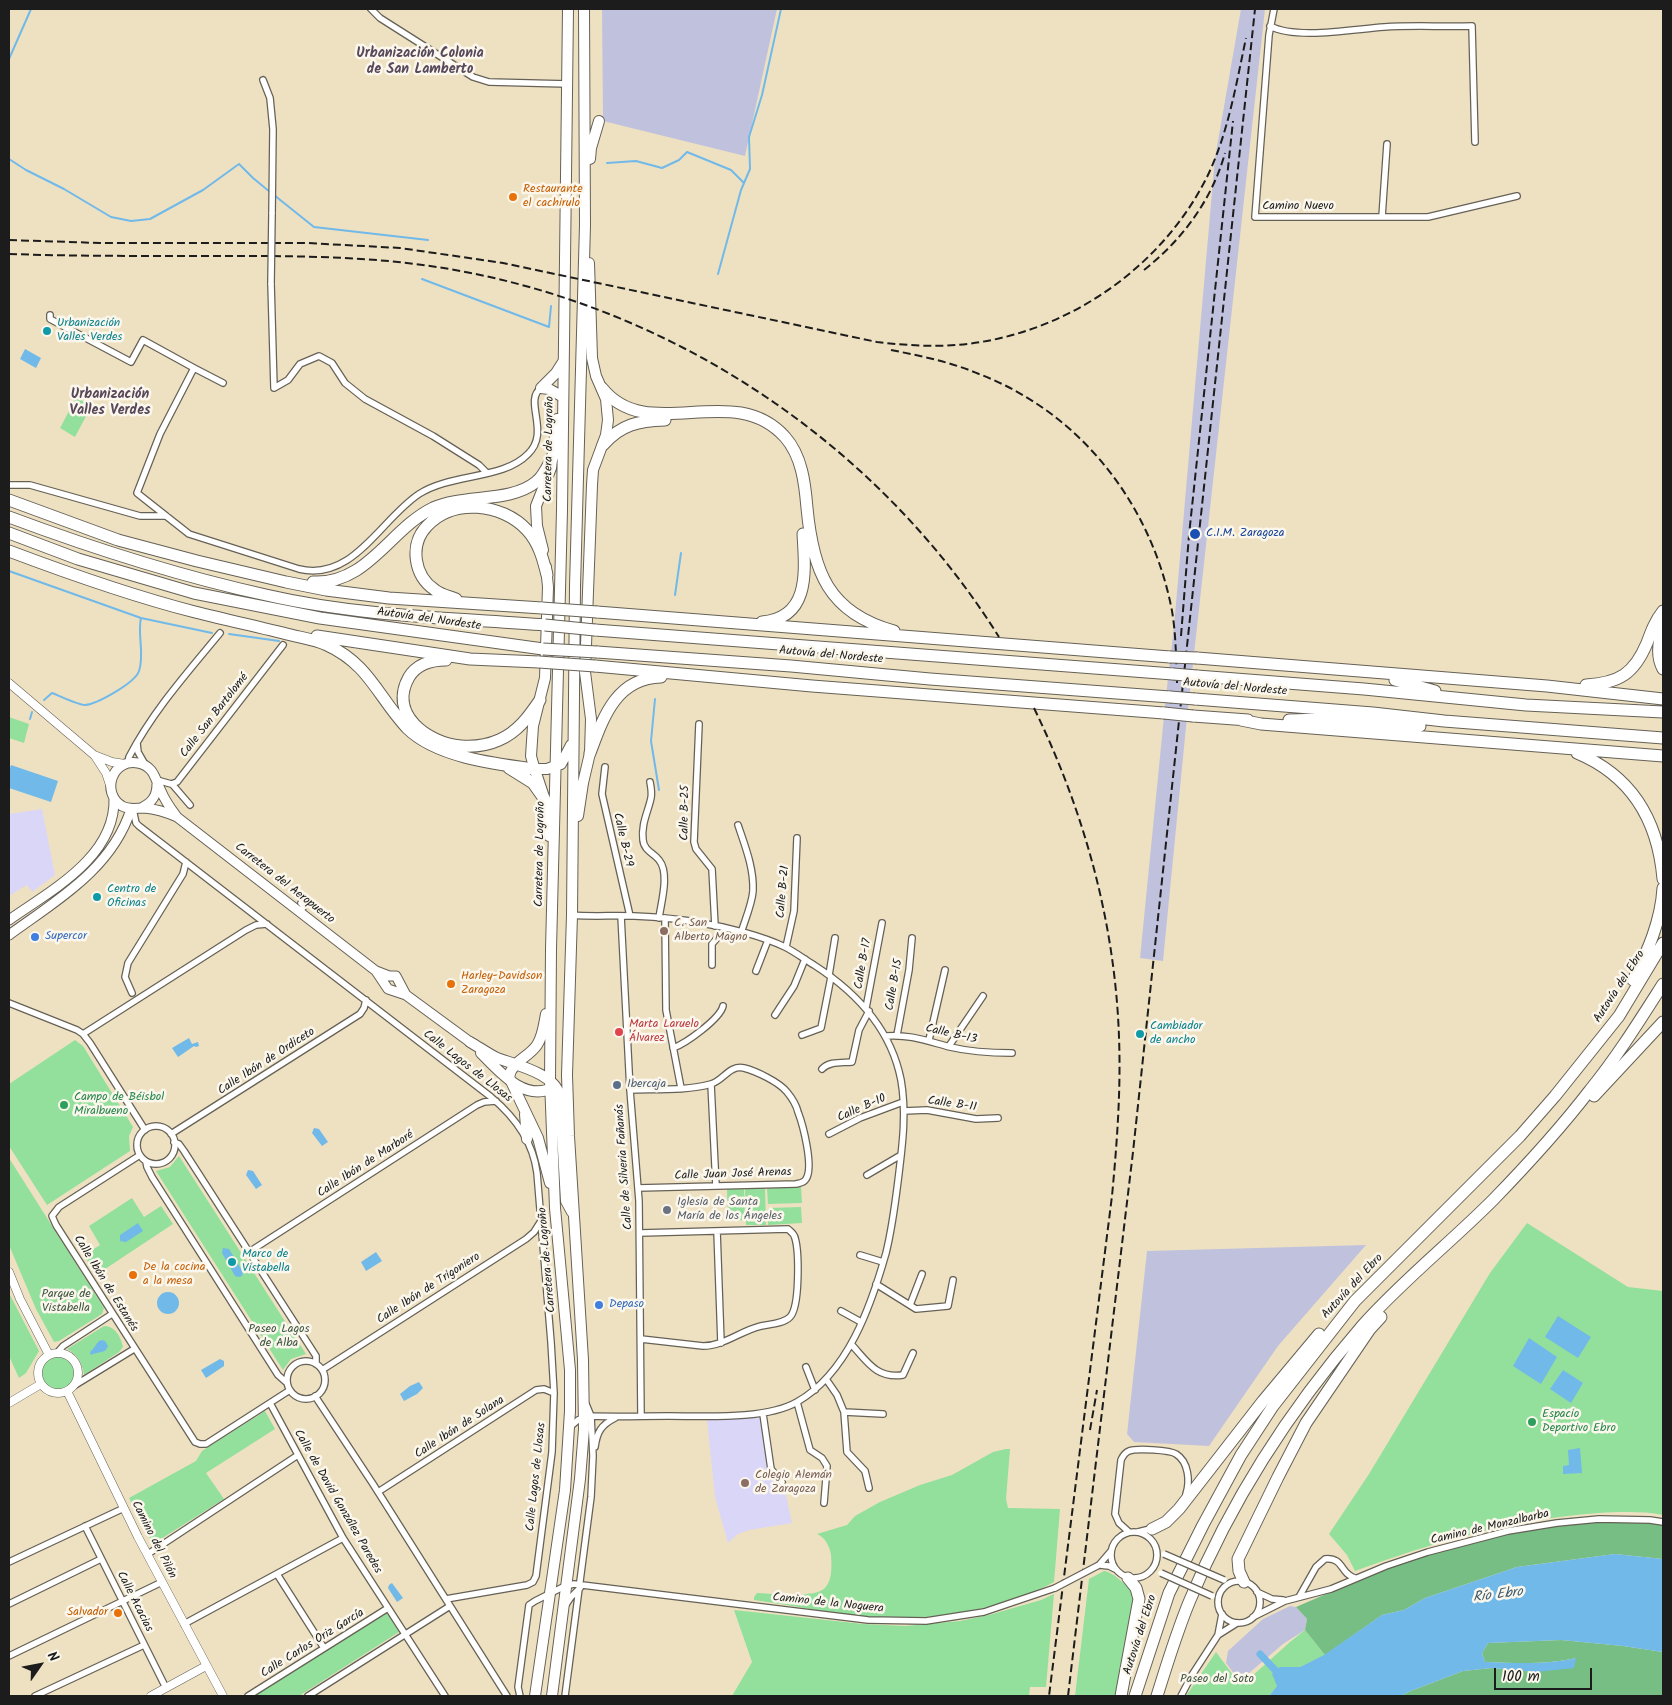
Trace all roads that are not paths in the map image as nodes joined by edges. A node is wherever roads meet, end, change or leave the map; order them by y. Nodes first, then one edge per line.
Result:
1 (371, 9) edge
2 (568, 9) edge
3 (584, 9) edge
4 (1274, 9) edge
5 (1270, 26) junction
6 (263, 80) dead end
7 (568, 84) junction
8 (600, 121) dead end
9 (1475, 142) dead end
10 (1387, 144) dead end
11 (1517, 196) dead end
12 (1382, 217) junction
13 (584, 230) junction
14 (50, 315) dead end
15 (564, 361) junction
16 (194, 368) junction
17 (222, 383) dead end
18 (541, 388) junction
19 (602, 388) junction
20 (563, 398) junction
21 (603, 445) junction
22 (553, 456) junction
23 (487, 473) junction
24 (9, 485) edge
25 (9, 500) edge
26 (166, 516) junction
27 (9, 517) edge
28 (9, 533) edge
29 (9, 551) edge
30 (547, 575) junction
31 (286, 582) junction
32 (525, 607) junction
33 (1663, 611) edge
34 (700, 621) junction
35 (1663, 628) edge
36 (268, 629) junction
37 (220, 634) dead end
38 (950, 640) junction
39 (283, 645) dead end
40 (470, 659) junction
41 (1663, 669) edge
42 (1346, 671) junction
43 (685, 675) junction
44 (9, 683) edge
45 (1547, 686) junction
46 (1456, 697) junction
47 (1663, 699) edge
48 (540, 700) junction
49 (1663, 712) edge
50 (1241, 720) junction
51 (1444, 722) junction
52 (699, 724) dead end
53 (1663, 738) edge
54 (137, 741) junction
55 (573, 741) junction
56 (1563, 748) junction
57 (590, 753) junction
58 (94, 755) junction
59 (1663, 756) edge
60 (127, 763) junction
61 (501, 764) junction
62 (146, 766) junction
63 (556, 766) junction
64 (605, 768) dead end
65 (534, 769) junction
66 (157, 782) junction
67 (650, 782) dead end
68 (170, 784) junction
69 (110, 785) junction
70 (114, 798) junction
71 (165, 800) junction
72 (545, 800) junction
73 (190, 805) dead end
74 (135, 809) junction
75 (177, 817) junction
76 (738, 825) dead end
77 (573, 831) junction
78 (798, 838) dead end
79 (554, 856) junction
80 (186, 862) junction
81 (1663, 879) edge
82 (1663, 888) edge
83 (572, 915) junction
84 (621, 916) junction
85 (630, 916) junction
86 (662, 918) junction
87 (9, 920) edge
88 (267, 924) junction
89 (882, 924) dead end
90 (715, 926) junction
91 (725, 929) junction
92 (741, 933) junction
93 (9, 935) edge
94 (835, 938) dead end
95 (912, 938) dead end
96 (768, 940) junction
97 (1663, 943) edge
98 (786, 947) junction
99 (805, 959) junction
100 (712, 965) dead end
101 (945, 970) dead end
102 (756, 971) dead end
103 (830, 976) junction
104 (387, 980) junction
105 (1663, 984) edge
106 (396, 987) junction
107 (132, 993) junction
108 (146, 994) junction
109 (551, 996) junction
110 (983, 996) dead end
111 (366, 1000) junction
112 (9, 1003) edge
113 (128, 1005) junction
114 (723, 1006) dead end
115 (868, 1010) junction
116 (776, 1015) dead end
117 (1663, 1022) edge
118 (83, 1034) junction
119 (802, 1035) dead end
120 (896, 1035) junction
121 (885, 1036) junction
122 (929, 1040) junction
123 (470, 1042) junction
124 (949, 1046) junction
125 (673, 1048) junction
126 (1012, 1054) dead end
127 (1589, 1054) junction
128 (514, 1064) junction
129 (822, 1069) dead end
130 (567, 1075) junction
131 (509, 1080) junction
132 (711, 1084) junction
133 (552, 1085) junction
134 (681, 1088) junction
135 (630, 1090) junction
136 (496, 1101) junction
137 (903, 1102) junction
138 (525, 1108) junction
139 (904, 1111) junction
140 (998, 1118) dead end
141 (145, 1130) junction
142 (171, 1134) junction
143 (829, 1134) dead end
144 (527, 1139) junction
145 (174, 1142) junction
146 (140, 1155) junction
147 (901, 1156) junction
148 (146, 1162) junction
149 (867, 1175) dead end
150 (716, 1186) junction
151 (638, 1188) junction
152 (1492, 1200) junction
153 (556, 1208) junction
154 (574, 1215) junction
155 (542, 1221) junction
156 (717, 1231) junction
157 (640, 1233) junction
158 (1457, 1234) junction
159 (249, 1252) junction
160 (860, 1255) dead end
161 (883, 1262) junction
162 (9, 1272) edge
163 (922, 1274) dead end
164 (952, 1280) dead end
165 (876, 1284) junction
166 (1356, 1301) junction
167 (910, 1305) junction
168 (840, 1310) dead end
169 (112, 1314) junction
170 (861, 1322) junction
171 (641, 1340) junction
172 (721, 1343) junction
173 (851, 1344) junction
174 (134, 1349) junction
175 (913, 1353) dead end
176 (53, 1354) junction
177 (316, 1364) junction
178 (806, 1367) dead end
179 (322, 1370) junction
180 (826, 1379) junction
181 (287, 1383) junction
182 (41, 1384) junction
183 (70, 1389) junction
184 (290, 1390) junction
185 (815, 1390) junction
186 (554, 1393) junction
187 (316, 1396) junction
188 (797, 1402) junction
189 (9, 1403) edge
190 (270, 1403) junction
191 (844, 1412) junction
192 (763, 1414) junction
193 (883, 1414) dead end
194 (618, 1416) junction
195 (641, 1416) junction
196 (588, 1417) junction
197 (570, 1427) junction
198 (298, 1455) junction
199 (593, 1456) junction
200 (782, 1482) dead end
201 (870, 1488) dead end
202 (378, 1492) junction
203 (824, 1503) dead end
204 (124, 1508) junction
205 (1663, 1522) edge
206 (85, 1526) junction
207 (1152, 1529) junction
208 (1129, 1532) junction
209 (1138, 1532) junction
210 (343, 1538) junction
211 (1155, 1546) junction
212 (1111, 1551) junction
213 (148, 1554) junction
214 (101, 1559) junction
215 (9, 1562) edge
216 (1099, 1565) junction
217 (1116, 1569) junction
218 (1343, 1569) junction
219 (1149, 1573) junction
220 (277, 1574) junction
221 (1128, 1578) junction
222 (1355, 1578) junction
223 (162, 1582) junction
224 (1231, 1582) junction
225 (1244, 1582) junction
226 (566, 1586) junction
227 (580, 1586) junction
228 (1337, 1586) junction
229 (1257, 1592) junction
230 (549, 1595) junction
231 (1299, 1597) junction
232 (446, 1599) junction
233 (1285, 1601) junction
234 (122, 1602) junction
235 (1218, 1602) junction
236 (9, 1604) edge
237 (450, 1606) junction
238 (388, 1608) junction
239 (564, 1608) junction
240 (1222, 1614) junction
241 (1253, 1616) junction
242 (1239, 1623) junction
243 (184, 1624) junction
244 (405, 1634) junction
245 (1218, 1635) junction
246 (144, 1645) junction
247 (324, 1648) junction
248 (9, 1656) edge
249 (206, 1666) junction
250 (166, 1688) junction
251 (35, 1696) edge
252 (151, 1696) edge
253 (223, 1696) edge
254 (248, 1696) edge
255 (308, 1696) edge
256 (445, 1696) edge
257 (507, 1696) edge
258 (520, 1696) edge
259 (535, 1696) edge
260 (552, 1696) edge
261 (565, 1696) edge
262 (1122, 1696) edge
263 (1134, 1696) edge
264 (1157, 1696) edge
265 (1181, 1696) edge

1 - 7 street
2 - 7 highway, Carretera de Logroño
3 - 13 highway
4 - 5 street, Camino Nuevo
5 - 9 street
5 - 12 street, Camino Nuevo
6 - 23 street, bridge
7 - 15 highway, Carretera de Logroño
8 - 13 highway
10 - 12 street
11 - 12 street, Camino Nuevo
13 - 19 highway
13 - 55 highway
14 - 16 street
15 - 18 highway
15 - 20 highway, Carretera de Logroño
16 - 17 street
16 - 26 street
18 - 20 highway
18 - 23 street
19 - 21 highway
19 - 38 highway
20 - 22 highway
20 - 63 highway, Carretera de Logroño
21 - 34 highway
21 - 57 highway
22 - 30 highway
22 - 31 highway
23 - 26 street
24 - 26 street
25 - 31 highway
27 - 46 highway, Autovía del Nordeste, bridge
28 - 51 highway, Autovía del Nordeste, bridge
29 - 36 highway
30 - 32 highway
30 - 48 highway
31 - 32 highway
32 - 34 highway, bridge
33 - 45 highway
34 - 38 highway
35 - 41 highway
36 - 40 highway
36 - 61 highway
37 - 54 street
38 - 42 highway, bridge
39 - 68 street, Calle San Bartolomé
40 - 43 highway, bridge
40 - 48 highway
42 - 45 highway
42 - 46 highway
43 - 50 highway, bridge
43 - 57 highway
44 - 58 street
45 - 47 highway
46 - 49 highway, Autovía del Nordeste
48 - 65 highway
50 - 51 highway
50 - 56 highway
51 - 53 highway, Autovía del Nordeste
52 - 90 street, Calle B-25
54 - 60 street
54 - 62 street
55 - 63 highway
55 - 77 highway
56 - 59 highway
56 - 81 highway
57 - 77 highway
58 - 60 street
58 - 69 street
60 - 62 main road
60 - 69 main road
61 - 65 highway
61 - 72 highway
62 - 66 main road, Carretera del Aeropuerto
63 - 65 highway
63 - 79 highway, Carretera de Logroño
64 - 85 street, Calle B-29
65 - 72 highway
66 - 68 street
66 - 71 main road, Carretera del Aeropuerto
66 - 74 main road
67 - 86 street
68 - 71 street
68 - 73 street
69 - 70 main road
70 - 74 main road, Carretera del Aeropuerto
70 - 87 main road
71 - 75 main road, Carretera del Aeropuerto
72 - 79 highway
74 - 75 main road, Carretera del Aeropuerto
74 - 80 street, Calle Lagos de Llosas
74 - 93 main road
75 - 104 main road, Carretera del Aeropuerto
76 - 92 street
77 - 83 highway
78 - 98 street, Calle B-21
79 - 109 highway, Carretera de Logroño
80 - 88 street, Calle Lagos de Llosas
80 - 107 street
82 - 127 highway
83 - 84 street
83 - 130 highway
84 - 85 street
84 - 135 street, Calle de Silveria Fañanás
85 - 86 street
86 - 90 street
86 - 125 street
88 - 108 street
88 - 111 street, Calle Lagos de Llosas
89 - 115 street, Calle B-17
90 - 91 street
91 - 92 street
91 - 100 street
92 - 96 street
94 - 103 street
95 - 120 street, Calle B-15
96 - 98 street
96 - 102 street
97 - 127 highway, Autovía del Ebro
98 - 99 street
99 - 103 street
99 - 116 street
101 - 122 street
103 - 115 street
103 - 119 street
104 - 106 main road, Carretera del Aeropuerto
104 - 106 main road, Carretera del Aeropuerto
105 - 152 highway
106 - 123 main road, Carretera del Aeropuerto
107 - 108 street
107 - 113 street
108 - 113 street
109 - 128 highway
109 - 133 highway, Carretera de Logroño
110 - 124 street
111 - 136 street, Calle Lagos de Llosas
111 - 142 street, Calle Ibón de Ordiceto
112 - 118 street
113 - 118 street
114 - 125 street
115 - 121 street
115 - 129 street, Calle B-17
117 - 152 highway
118 - 141 street
120 - 121 street, Calle B-13
120 - 122 street, Calle B-13
121 - 137 street
122 - 124 street, Calle B-13
123 - 128 highway
123 - 131 highway
124 - 126 street, Calle B-13
125 - 134 street
127 - 166 highway, Autovía del Ebro
128 - 131 highway
128 - 133 highway
130 - 133 highway
130 - 154 highway
131 - 133 highway
131 - 138 highway
132 - 134 street, Calle Juan José Arenas
132 - 150 street
132 - 150 street, Calle Juan José Arenas
133 - 153 highway, Carretera de Logroño
133 - 154 highway
134 - 135 street, Calle Juan José Arenas
135 - 151 street, Calle de Silveria Fañanás
136 - 144 street, Calle Lagos de Llosas
136 - 159 street, Calle Ibón de Marboré
137 - 139 street
137 - 143 street, Calle B-10
138 - 144 highway
138 - 153 highway
139 - 140 street, Calle B-11
139 - 147 street
141 - 142 street
141 - 146 street
142 - 145 street
144 - 155 street, Calle Lagos de Llosas
145 - 148 street
145 - 159 street
146 - 148 street
146 - 169 street, Calle Ibón de Estanés
147 - 149 street
147 - 161 street
148 - 181 street
150 - 151 street, Calle Juan José Arenas
151 - 157 street, Calle de Silveria Fañanás
152 - 158 highway
153 - 197 highway, Carretera de Logroño
154 - 196 highway
155 - 179 street, Calle Ibón de Trigoniero
155 - 186 street, Calle Lagos de Llosas
156 - 157 street
156 - 172 street
156 - 172 street
157 - 171 street, Calle de Silveria Fañanás
158 - 225 highway
158 - 264 highway
159 - 177 street
160 - 161 street
161 - 165 street
162 - 176 street
163 - 167 street
164 - 167 street
165 - 167 street
165 - 170 street
166 - 207 highway
166 - 263 highway, Autovía del Ebro
168 - 170 street
169 - 174 street, Calle Ibón de Estanés
169 - 176 street
170 - 173 street
171 - 172 street
171 - 195 street, Calle de Silveria Fañanás
173 - 175 street
173 - 180 street
174 - 183 street
174 - 190 street, Calle Ibón de Estanés
176 - 182 street
176 - 183 street
177 - 179 street
177 - 181 street
178 - 185 street
179 - 187 street
180 - 185 street
180 - 191 street
181 - 184 street
182 - 183 street
182 - 189 street
183 - 204 street, Camino del Pilón
184 - 187 street
184 - 190 street
185 - 188 street
186 - 202 street, Calle Ibón de Solana
186 - 232 street, Calle Lagos de Llosas
187 - 202 street
188 - 192 street
188 - 203 street
190 - 198 street, Calle de David González Paredes
191 - 193 street
191 - 201 street
192 - 195 street
192 - 200 street
194 - 195 street
194 - 196 street
194 - 199 street
196 - 197 street
196 - 199 street
196 - 226 highway
197 - 230 highway, Carretera de Logroño
198 - 210 street, Calle de David González Paredes
198 - 213 street
199 - 227 street
202 - 232 street
204 - 206 street
204 - 213 street, Camino del Pilón
205 - 222 street, Camino de Monzalbarba
206 - 214 street, Calle Acacias
206 - 215 street
207 - 208 street
207 - 209 street
208 - 209 street
208 - 212 street
209 - 211 street
210 - 220 street
210 - 238 street, Calle de David González Paredes
211 - 219 street
211 - 224 street, bridge
212 - 216 street, Camino de la Noguera
212 - 217 street
213 - 223 street, Camino del Pilón
214 - 234 street, Calle Acacias
214 - 236 street
216 - 217 street
216 - 227 street, Camino de la Noguera, bridge
217 - 221 street
218 - 222 street
218 - 228 street
218 - 231 street
219 - 221 street
219 - 235 street, bridge
220 - 243 street
220 - 247 street
221 - 262 highway
222 - 228 street, Camino de Monzalbarba
223 - 234 street
223 - 243 street, Camino del Pilón
224 - 225 street
224 - 235 street
225 - 229 street
226 - 227 street, Camino de la Noguera
226 - 230 street, Camino de la Noguera
226 - 239 highway
227 - 239 street
227 - 261 street
228 - 231 street, Camino de Monzalbarba
229 - 233 street
229 - 241 street
230 - 258 street
230 - 259 highway, Carretera de Logroño
231 - 233 street, Camino de Monzalbarba
232 - 237 street
233 - 241 street, Camino de Monzalbarba
234 - 246 street, Calle Acacias
234 - 248 street
235 - 240 street
237 - 244 street
237 - 257 street
238 - 244 street, Calle de David González Paredes
238 - 247 street, Calle Carlos Oriz García
239 - 260 highway
240 - 242 street
240 - 245 street
241 - 242 street
242 - 245 street
243 - 249 street, Camino del Pilón
244 - 255 street
244 - 256 street, Calle de David González Paredes
245 - 265 street
246 - 250 street, Calle Acacias
246 - 251 street
247 - 254 street, Calle Carlos Oriz García
249 - 250 street
249 - 253 street, Camino del Pilón
250 - 252 street

